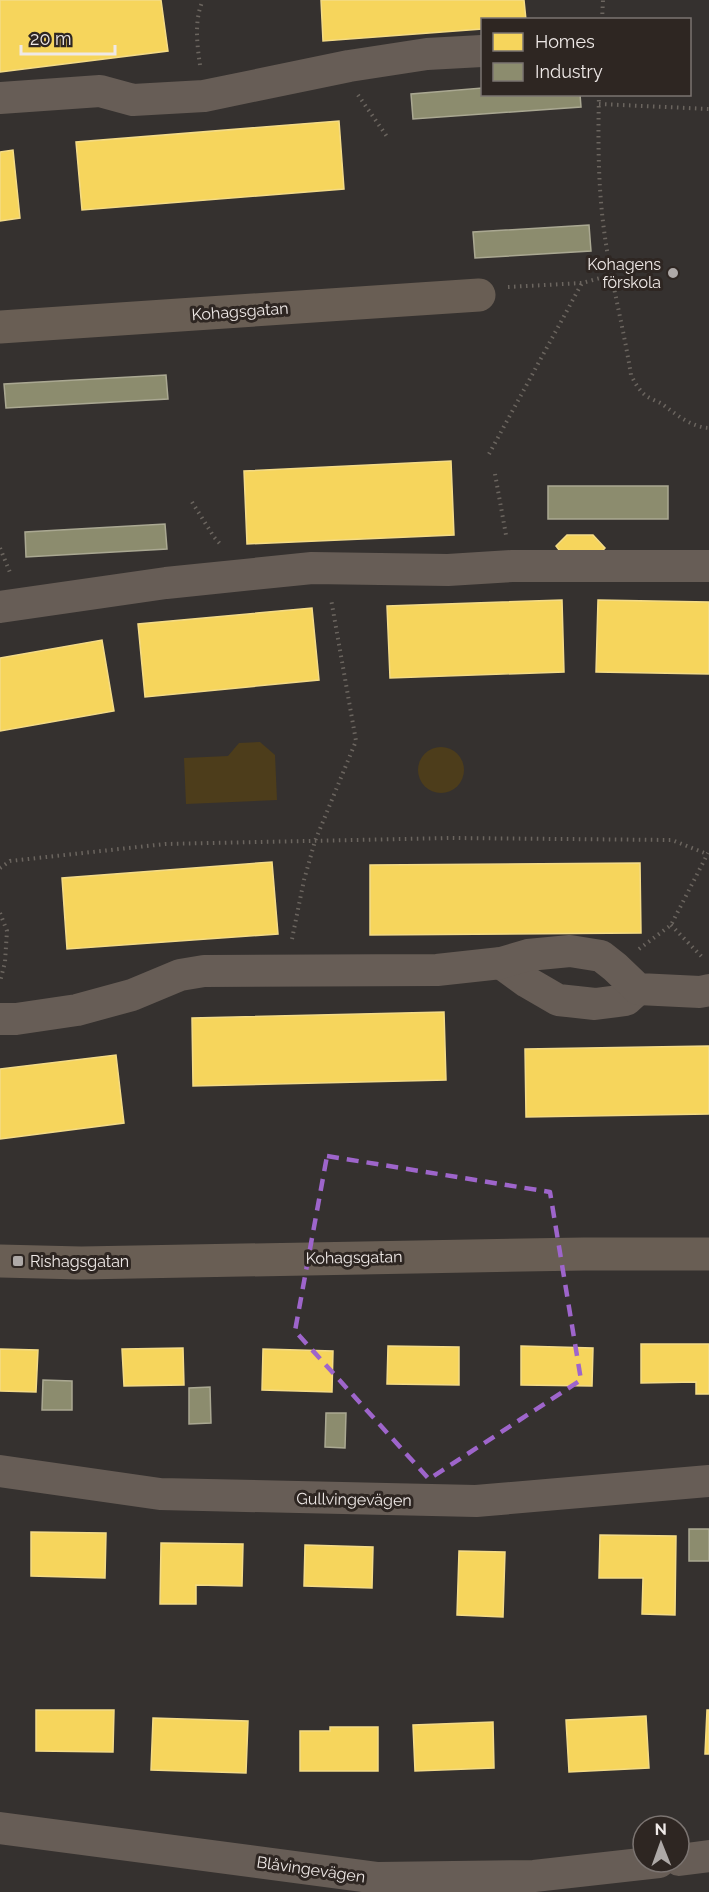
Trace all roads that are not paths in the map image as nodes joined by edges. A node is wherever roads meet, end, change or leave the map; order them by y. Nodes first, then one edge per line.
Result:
1 (481, 51) edge
2 (0, 98) edge
3 (479, 295) road end
4 (0, 327) edge
5 (709, 566) edge
6 (0, 607) edge
7 (501, 963) junction
8 (638, 989) junction
9 (709, 990) edge
10 (0, 1019) edge
11 (709, 1254) edge
12 (0, 1261) edge
13 (0, 1471) edge
14 (709, 1481) edge
15 (0, 1828) edge
16 (709, 1856) edge
17 (691, 1858) edge
18 (631, 1865) edge

1 - 2 street
3 - 4 street, Kohagsgatan
5 - 6 street
7 - 8 street
7 - 8 street
7 - 10 street
8 - 9 street
11 - 12 street, Kohagsgatan
13 - 14 street, Gullvingevägen
15 - 18 street, Blåvingevägen
16 - 17 street

